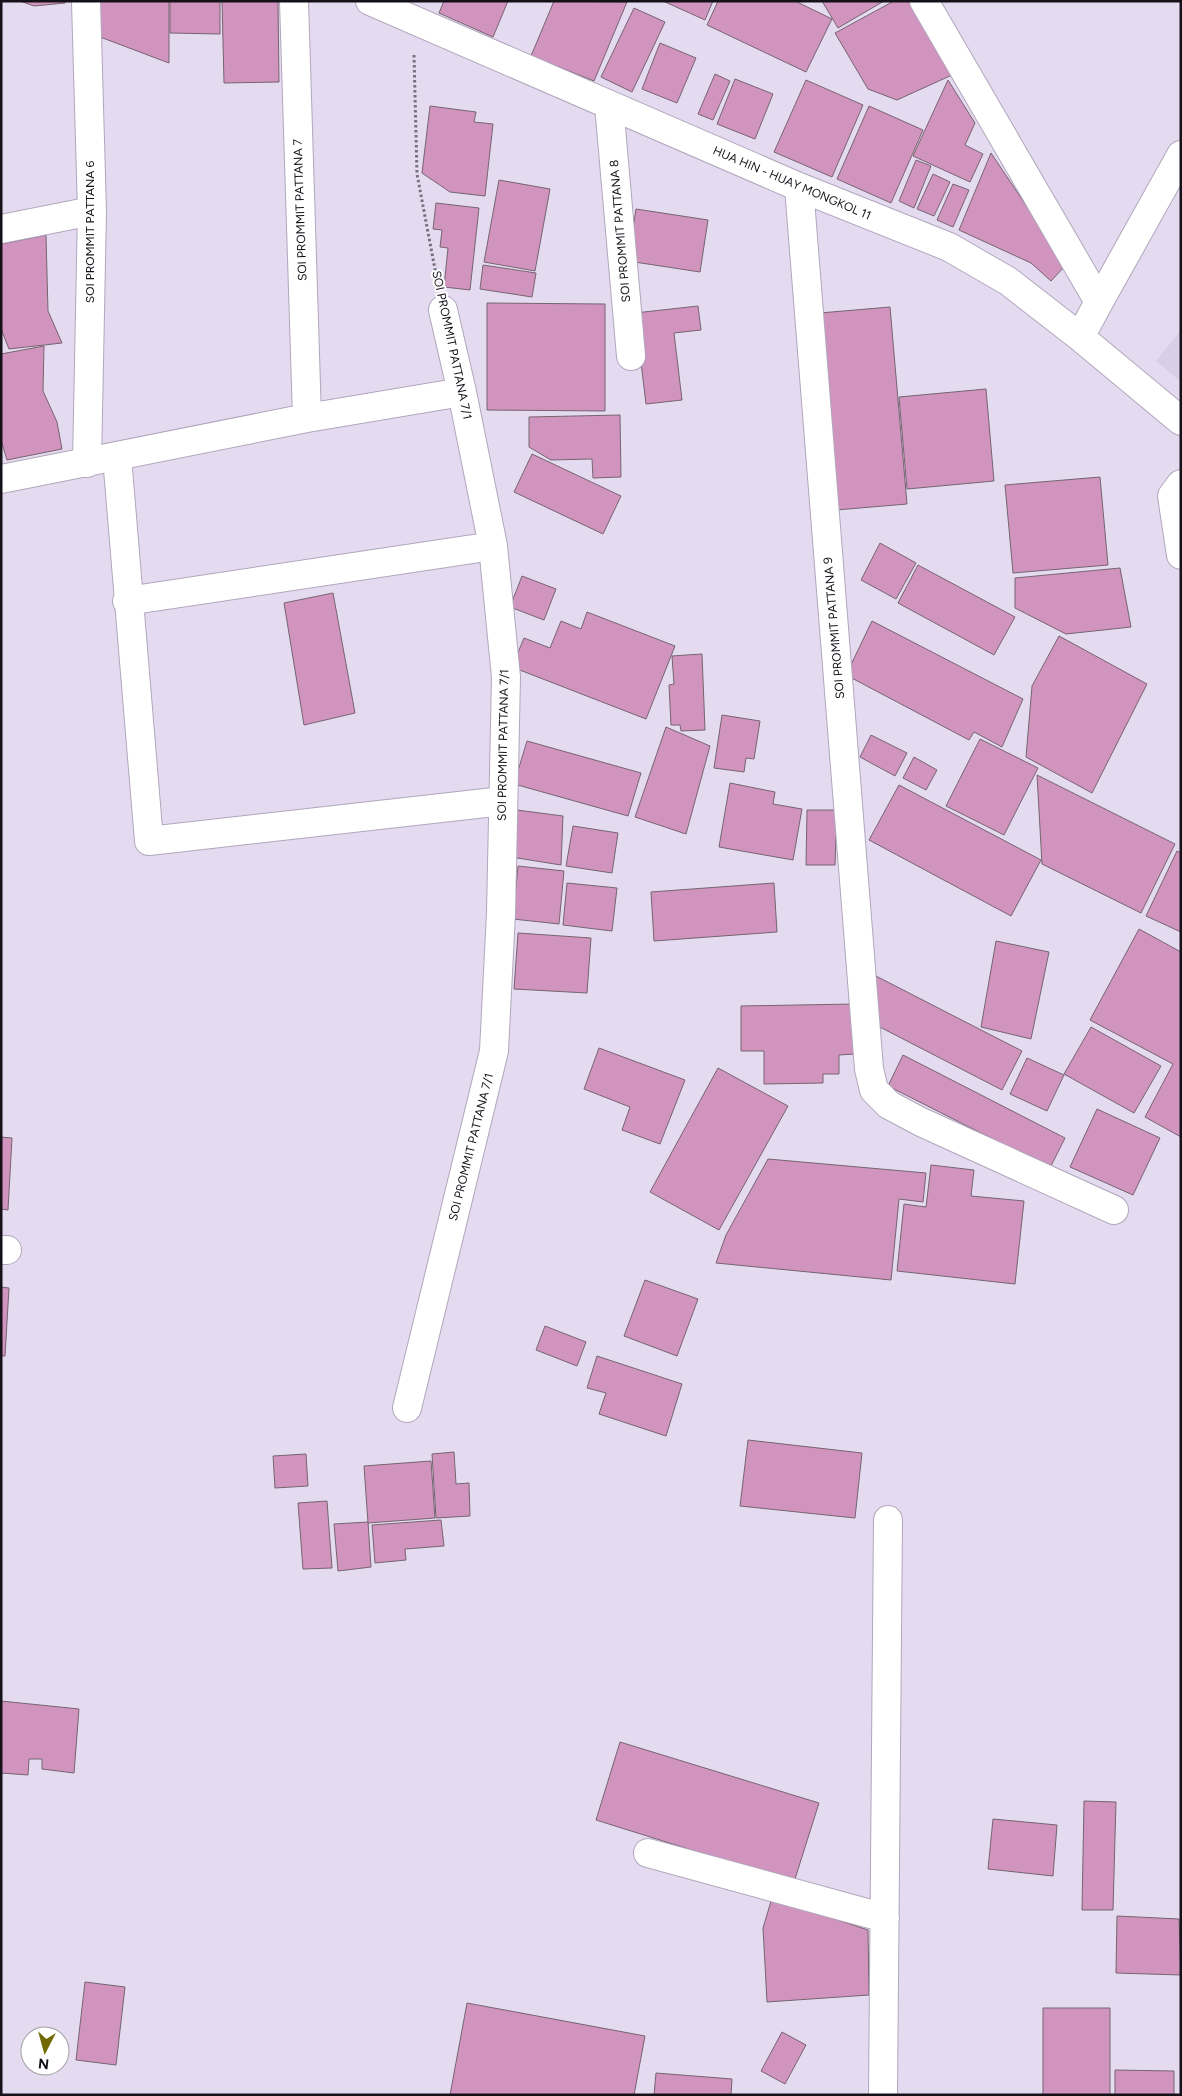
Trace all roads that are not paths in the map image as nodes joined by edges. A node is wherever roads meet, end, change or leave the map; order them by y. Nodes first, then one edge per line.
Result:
1 (86, 1) edge
2 (294, 1) edge
3 (370, 1) edge
4 (924, 1) edge
5 (417, 10) edge
6 (609, 105) junction
7 (1181, 155) edge
8 (799, 187) junction
9 (92, 212) junction
10 (1, 229) edge
11 (1099, 302) junction
12 (443, 310) road end
13 (1080, 337) junction
14 (631, 356) dead end
15 (462, 392) junction
16 (307, 418) junction
17 (1181, 421) edge
18 (117, 457) junction
19 (87, 463) junction
20 (1, 479) edge
21 (1181, 484) edge
22 (493, 546) junction
23 (1181, 555) edge
24 (127, 601) junction
25 (502, 801) junction
26 (1114, 1210) dead end
27 (407, 1408) dead end
28 (888, 1520) dead end
29 (648, 1853) dead end
30 (885, 1918) junction
31 (883, 2095) edge

1 - 9 street, SOI PROMMIT PATTANA 6
2 - 16 street, SOI PROMMIT PATTANA 7
3 - 5 street, HUA HIN - HUAY MONGKOL 11
4 - 11 street
5 - 6 street, HUA HIN - HUAY MONGKOL 11
6 - 8 street, HUA HIN - HUAY MONGKOL 11
6 - 14 street, SOI PROMMIT PATTANA 8
7 - 11 street
8 - 13 street, HUA HIN - HUAY MONGKOL 11
8 - 26 street, SOI PROMMIT PATTANA 9
9 - 10 street
9 - 19 street, SOI PROMMIT PATTANA 6
11 - 13 street
12 - 15 street, SOI PROMMIT PATTANA 7/1
13 - 17 street, HUA HIN - HUAY MONGKOL 11
15 - 16 street
15 - 22 street, SOI PROMMIT PATTANA 7/1
16 - 18 street
18 - 19 street
18 - 24 street
19 - 20 street
21 - 23 street
22 - 24 street
22 - 25 street, SOI PROMMIT PATTANA 7/1
24 - 25 street
25 - 27 street, SOI PROMMIT PATTANA 7/1
28 - 30 street
29 - 30 street
30 - 31 street

